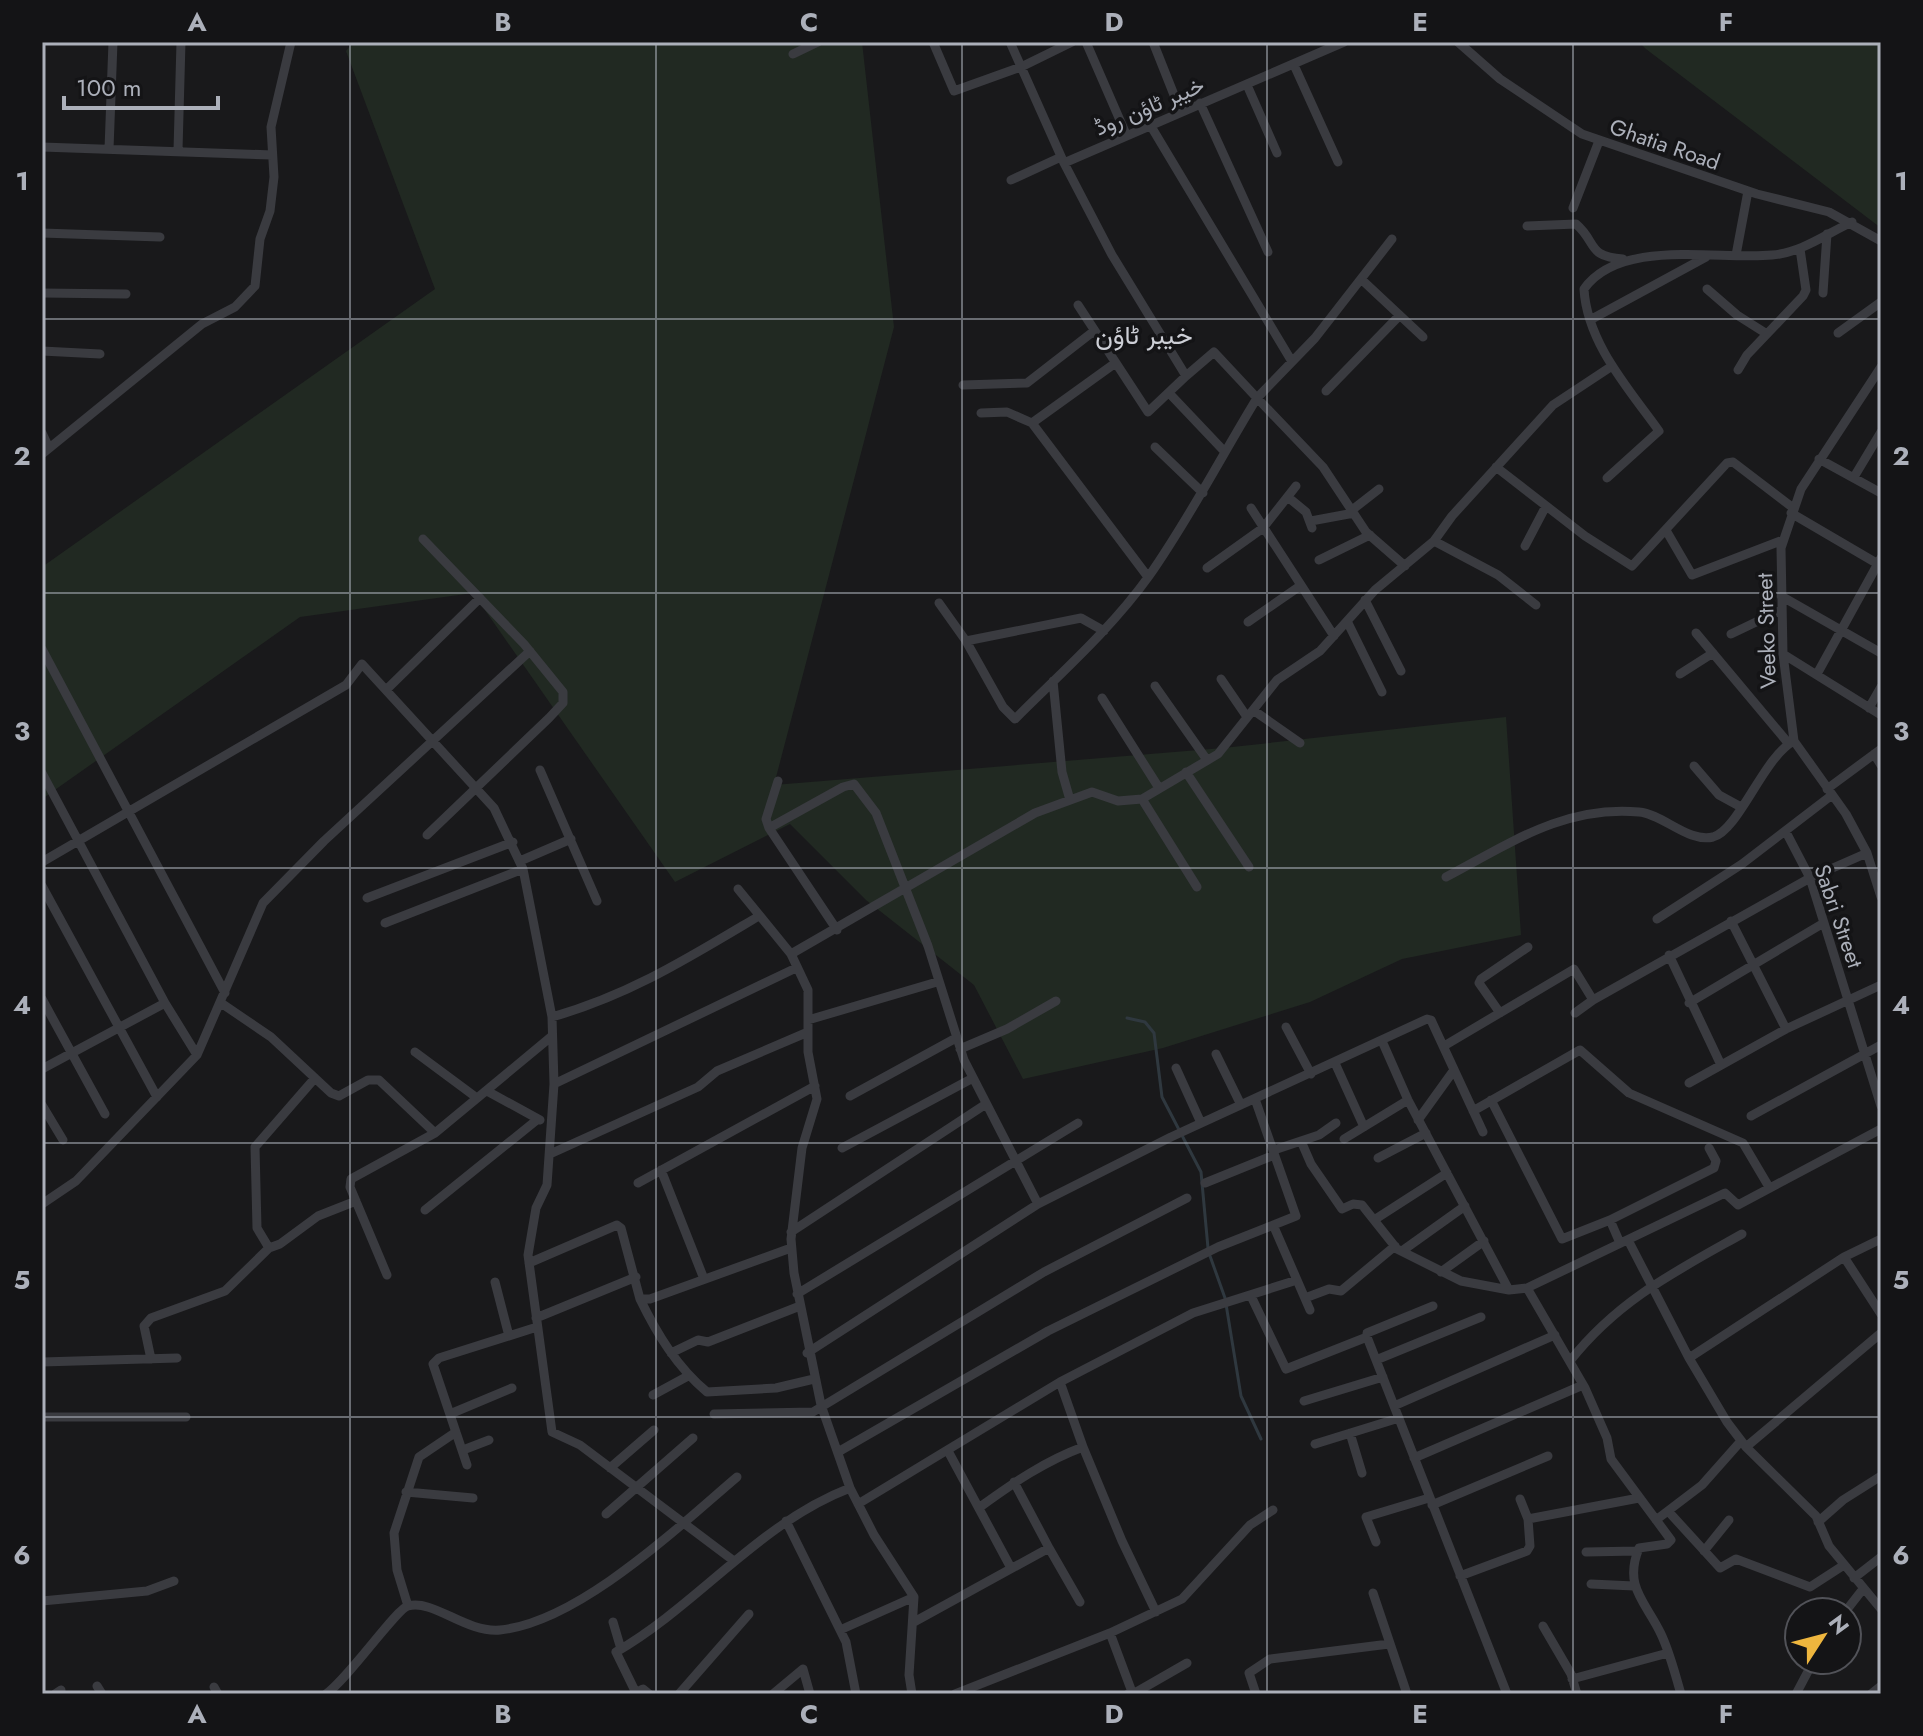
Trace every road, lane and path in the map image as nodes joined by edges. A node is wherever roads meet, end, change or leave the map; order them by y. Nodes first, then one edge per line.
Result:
1 (113, 42) edge
2 (181, 42) edge
3 (291, 42) edge
4 (818, 42) edge
5 (933, 42) edge
6 (1010, 42) edge
7 (1072, 42) edge
8 (1086, 42) edge
9 (1153, 42) edge
10 (1344, 42) edge
11 (1458, 42) edge
12 (793, 54) dead end
13 (1294, 65) junction
14 (1021, 67) junction
15 (1247, 85) junction
16 (1200, 103) junction
17 (1180, 110) junction
18 (1149, 123) junction
19 (1126, 134) junction
20 (1599, 141) junction
21 (42, 147) edge
22 (109, 149) junction
23 (178, 150) junction
24 (1277, 153) dead end
25 (272, 155) junction
26 (1062, 160) junction
27 (1338, 162) dead end
28 (1011, 180) dead end
29 (1748, 191) junction
30 (1573, 208) dead end
31 (1852, 222) junction
32 (1527, 226) dead end
33 (42, 233) edge
34 (1827, 234) junction
35 (160, 237) dead end
36 (1392, 239) dead end
37 (1881, 241) edge
38 (1800, 249) junction
39 (1268, 252) dead end
40 (1710, 254) junction
41 (1736, 255) junction
42 (1625, 259) junction
43 (1361, 279) junction
44 (1707, 289) dead end
45 (42, 293) edge
46 (1823, 293) dead end
47 (126, 294) dead end
48 (1881, 302) edge
49 (1078, 305) dead end
50 (1399, 316) junction
51 (1590, 320) junction
52 (1094, 331) junction
53 (1838, 333) dead end
54 (1767, 334) junction
55 (1423, 337) dead end
56 (42, 351) edge
57 (100, 354) dead end
58 (1291, 360) junction
59 (1114, 364) junction
60 (1612, 366) junction
61 (1881, 367) edge
62 (1738, 370) dead end
63 (1186, 376) junction
64 (963, 385) dead end
65 (1326, 391) dead end
66 (1169, 393) junction
67 (1257, 398) junction
68 (981, 413) dead end
69 (1032, 423) junction
70 (1881, 432) edge
71 (42, 433) edge
72 (1155, 447) dead end
73 (46, 451) edge
74 (1224, 451) junction
75 (1819, 459) junction
76 (1496, 467) junction
77 (1854, 477) junction
78 (1607, 478) dead end
79 (1296, 486) dead end
80 (1379, 489) dead end
81 (1203, 493) junction
82 (1881, 493) edge
83 (1289, 498) junction
84 (1546, 506) junction
85 (1251, 508) dead end
86 (1792, 510) junction
87 (1353, 512) junction
88 (1263, 528) junction
89 (1667, 532) junction
90 (1370, 535) junction
91 (423, 539) dead end
92 (1783, 540) junction
93 (1434, 541) junction
94 (1525, 546) dead end
95 (1319, 560) dead end
96 (1879, 561) edge
97 (1405, 566) junction
98 (1207, 568) dead end
99 (1148, 577) junction
100 (1300, 586) junction
101 (1781, 596) junction
102 (480, 598) junction
103 (1365, 600) junction
104 (939, 603) dead end
105 (1536, 605) dead end
106 (1781, 610) junction
107 (1347, 621) junction
108 (1248, 622) dead end
109 (1841, 629) junction
110 (1104, 631) junction
111 (1696, 633) dead end
112 (1731, 634) dead end
113 (1334, 636) junction
114 (966, 641) junction
115 (42, 649) edge
116 (530, 651) junction
117 (1713, 653) junction
118 (1881, 653) edge
119 (1783, 654) junction
120 (1401, 671) dead end
121 (1680, 674) dead end
122 (1817, 674) junction
123 (1221, 679) dead end
124 (1053, 681) junction
125 (1155, 686) dead end
126 (1881, 687) edge
127 (386, 690) junction
128 (1382, 692) dead end
129 (1102, 698) dead end
130 (1869, 708) junction
131 (1250, 714) junction
132 (1881, 715) edge
133 (434, 742) junction
134 (1792, 742) junction
135 (1300, 743) dead end
136 (1878, 752) edge
137 (1207, 760) junction
138 (1881, 765) edge
139 (1694, 766) dead end
140 (540, 770) dead end
141 (1186, 772) junction
142 (42, 773) edge
143 (778, 781) dead end
144 (476, 786) junction
145 (1159, 788) junction
146 (1829, 792) junction
147 (1142, 799) junction
148 (1070, 800) junction
149 (1741, 807) junction
150 (127, 812) junction
151 (769, 828) junction
152 (1786, 832) junction
153 (427, 835) dead end
154 (571, 839) junction
155 (75, 840) junction
156 (513, 842) junction
157 (1867, 853) junction
158 (42, 862) edge
159 (522, 865) junction
160 (1249, 867) dead end
161 (1446, 877) dead end
162 (1810, 878) junction
163 (42, 886) edge
164 (1197, 887) dead end
165 (738, 889) dead end
166 (904, 889) junction
167 (1881, 897) edge
168 (367, 898) dead end
169 (597, 901) dead end
170 (759, 916) junction
171 (1657, 919) dead end
172 (1731, 921) junction
173 (385, 923) dead end
174 (1822, 924) junction
175 (837, 930) junction
176 (1528, 947) dead end
177 (791, 954) junction
178 (1669, 955) junction
179 (1753, 966) junction
180 (796, 968) junction
181 (937, 982) junction
182 (1881, 985) edge
183 (223, 998) junction
184 (1849, 998) junction
185 (42, 999) edge
186 (1593, 1000) junction
187 (1056, 1001) dead end
188 (165, 1003) junction
189 (1689, 1003) junction
190 (1500, 1013) junction
191 (1575, 1013) dead end
192 (552, 1017) junction
193 (808, 1020) junction
194 (1286, 1027) dead end
195 (120, 1029) junction
196 (1786, 1029) junction
197 (808, 1032) junction
198 (552, 1036) junction
199 (956, 1038) junction
200 (1382, 1041) junction
201 (1881, 1045) edge
202 (1444, 1046) junction
203 (960, 1049) junction
204 (1867, 1051) junction
205 (415, 1052) dead end
206 (70, 1054) junction
207 (1216, 1054) dead end
208 (197, 1055) junction
209 (1335, 1063) junction
210 (1721, 1065) junction
211 (1176, 1068) dead end
212 (42, 1069) edge
213 (1454, 1070) junction
214 (1311, 1074) junction
215 (315, 1078) junction
216 (973, 1078) junction
217 (1689, 1083) dead end
218 (554, 1084) junction
219 (815, 1086) junction
220 (487, 1091) junction
221 (850, 1096) dead end
222 (157, 1097) junction
223 (477, 1098) junction
224 (1255, 1099) junction
225 (1408, 1100) junction
226 (1491, 1100) junction
227 (986, 1104) junction
228 (42, 1105) edge
229 (1241, 1105) junction
230 (1881, 1106) edge
231 (1473, 1111) junction
232 (105, 1114) dead end
233 (1751, 1116) dead end
234 (538, 1119) junction
235 (1418, 1120) junction
236 (1078, 1123) dead end
237 (1201, 1123) junction
238 (1336, 1123) dead end
239 (552, 1126) junction
240 (1364, 1127) junction
241 (1881, 1129) edge
242 (1483, 1132) dead end
243 (435, 1133) junction
244 (1426, 1133) junction
245 (1344, 1139) dead end
246 (63, 1140) dead end
247 (1301, 1141) junction
248 (842, 1148) dead end
249 (1709, 1148) dead end
250 (1274, 1152) junction
251 (550, 1154) junction
252 (1378, 1158) dead end
253 (1015, 1159) junction
254 (661, 1170) junction
255 (1447, 1173) junction
256 (638, 1183) dead end
257 (1205, 1183) dead end
258 (1769, 1187) junction
259 (1187, 1198) dead end
260 (356, 1201) junction
261 (42, 1204) edge
262 (1038, 1204) junction
263 (1465, 1206) junction
264 (425, 1210) dead end
265 (1374, 1220) junction
266 (1610, 1220) junction
267 (1274, 1227) junction
268 (791, 1232) junction
269 (1742, 1234) dead end
270 (1881, 1239) edge
271 (1484, 1241) junction
272 (1624, 1242) junction
273 (269, 1248) junction
274 (791, 1248) junction
275 (1398, 1249) junction
276 (1844, 1257) junction
277 (529, 1263) junction
278 (1441, 1272) junction
279 (387, 1275) dead end
280 (636, 1277) junction
281 (704, 1279) junction
282 (1297, 1280) junction
283 (495, 1282) dead end
284 (1652, 1284) junction
285 (1527, 1288) junction
286 (1509, 1290) junction
287 (797, 1294) junction
288 (1251, 1296) junction
289 (1305, 1298) junction
290 (640, 1299) junction
291 (800, 1306) junction
292 (1433, 1306) dead end
293 (1310, 1310) dead end
294 (1881, 1314) edge
295 (1481, 1317) dead end
296 (537, 1323) junction
297 (1881, 1333) edge
298 (1555, 1335) junction
299 (509, 1336) junction
300 (1367, 1337) junction
301 (671, 1353) junction
302 (807, 1353) junction
303 (177, 1358) dead end
304 (1689, 1358) junction
305 (151, 1359) junction
306 (1376, 1360) junction
307 (1570, 1361) junction
308 (42, 1362) edge
309 (688, 1376) junction
310 (1383, 1377) junction
311 (814, 1379) junction
312 (1060, 1382) junction
313 (1583, 1385) junction
314 (512, 1388) dead end
315 (653, 1395) dead end
316 (1304, 1401) dead end
317 (821, 1405) junction
318 (1394, 1406) junction
319 (450, 1414) junction
320 (714, 1414) dead end
321 (42, 1417) edge
322 (186, 1417) dead end
323 (1399, 1418) junction
324 (654, 1430) dead end
325 (456, 1432) junction
326 (1350, 1433) junction
327 (693, 1438) dead end
328 (489, 1440) dead end
329 (1315, 1444) dead end
330 (1744, 1444) junction
331 (1083, 1447) junction
332 (463, 1450) junction
333 (948, 1451) junction
334 (838, 1452) junction
335 (1548, 1456) dead end
336 (1414, 1458) junction
337 (467, 1465) dead end
338 (610, 1468) junction
339 (1362, 1473) dead end
340 (1881, 1476) edge
341 (737, 1477) dead end
342 (1014, 1482) junction
343 (637, 1488) junction
344 (850, 1488) junction
345 (406, 1492) junction
346 (473, 1498) dead end
347 (1639, 1498) junction
348 (1520, 1499) dead end
349 (1431, 1501) junction
350 (858, 1504) junction
351 (980, 1507) junction
352 (1273, 1510) dead end
353 (1668, 1511) junction
354 (606, 1514) dead end
355 (1528, 1519) junction
356 (1656, 1520) junction
357 (1729, 1520) dead end
358 (786, 1521) junction
359 (1818, 1522) junction
360 (683, 1523) junction
361 (1376, 1542) dead end
362 (1049, 1548) junction
363 (1637, 1551) junction
364 (1704, 1551) junction
365 (1586, 1552) dead end
366 (1881, 1557) edge
367 (734, 1561) junction
368 (1844, 1565) junction
369 (1011, 1568) junction
370 (1460, 1576) junction
371 (1854, 1578) junction
372 (174, 1581) dead end
373 (1591, 1584) dead end
374 (1634, 1586) junction
375 (1863, 1589) junction
376 (1373, 1593) dead end
377 (1858, 1596) edge
378 (914, 1597) junction
379 (42, 1601) edge
380 (1080, 1602) dead end
381 (408, 1606) junction
382 (1881, 1609) edge
383 (1156, 1612) junction
384 (749, 1614) dead end
385 (613, 1622) dead end
386 (914, 1622) junction
387 (1543, 1626) dead end
388 (840, 1630) junction
389 (1110, 1633) junction
390 (1389, 1644) junction
391 (621, 1649) junction
392 (1668, 1653) junction
393 (1187, 1663) dead end
394 (1806, 1676) edge
395 (1572, 1679) junction
396 (1881, 1686) edge
397 (634, 1693) edge
398 (1131, 1693) edge
399 (1405, 1693) edge
400 (326, 1694) edge
401 (649, 1694) edge
402 (679, 1694) edge
403 (773, 1694) edge
404 (810, 1694) edge
405 (856, 1694) edge
406 (912, 1694) edge
407 (955, 1694) edge
408 (1256, 1694) edge
409 (1507, 1694) edge
410 (1577, 1694) edge
411 (1681, 1694) edge
412 (1796, 1694) edge
413 (1871, 1694) edge

1 - 22 street
2 - 23 street
3 - 25 street
4 - 12 street
5 - 14 street
6 - 14 street
7 - 14 street
8 - 19 street
9 - 17 street
10 - 13 street, خیبر ٹاؤن روڈ
11 - 20 street, Ghatia Road
13 - 15 street, خیبر ٹاؤن روڈ
13 - 27 street
14 - 26 street
15 - 16 street, خیبر ٹاؤن روڈ
15 - 24 street
16 - 17 street, خیبر ٹاؤن روڈ
16 - 39 street
17 - 18 street, خیبر ٹاؤن روڈ
18 - 19 street, خیبر ٹاؤن روڈ
18 - 58 street
19 - 26 street, خیبر ٹاؤن روڈ
20 - 29 street, Ghatia Road
20 - 30 street
21 - 22 street
22 - 23 street
23 - 25 street
25 - 73 street
26 - 28 street, خیبر ٹاؤن روڈ
26 - 63 street
29 - 31 street, Ghatia Road
29 - 41 street
31 - 34 street
31 - 37 street, Ghatia Road
32 - 42 street
33 - 35 street
34 - 38 street
34 - 46 street
36 - 43 street
38 - 41 street
38 - 54 street
40 - 41 street
40 - 42 street
40 - 51 street
42 - 51 street
43 - 50 street
43 - 58 street
44 - 54 street
45 - 47 street
48 - 53 street
49 - 52 street
50 - 55 street
50 - 65 street
51 - 60 street
52 - 59 street
52 - 64 street
54 - 62 street
56 - 57 street
58 - 67 street
59 - 66 street
59 - 69 street
60 - 76 street
60 - 78 street
61 - 75 street, Veeko Street
63 - 66 street
63 - 67 street
66 - 74 street
67 - 74 street
67 - 87 street
68 - 69 street
69 - 99 street
70 - 77 street
71 - 73 street
72 - 81 street
74 - 81 street
75 - 77 street
75 - 86 street, Veeko Street
76 - 84 street
76 - 93 street
77 - 82 street
79 - 83 street
80 - 87 street
81 - 99 street
83 - 87 street
83 - 88 street
84 - 89 street
84 - 94 street
85 - 88 street
86 - 89 street
86 - 92 street, Veeko Street
86 - 96 street
87 - 90 street
88 - 98 street
88 - 100 street
89 - 92 street
90 - 95 street
90 - 97 street
91 - 102 street
92 - 101 street, Veeko Street
93 - 97 street
93 - 105 street
96 - 109 street
97 - 103 street
99 - 110 street
100 - 108 street
100 - 113 street
101 - 106 street, Veeko Street
101 - 109 street
102 - 116 street
102 - 127 street
103 - 107 street
103 - 120 street
104 - 114 street
106 - 112 street
106 - 119 street, Veeko Street
107 - 113 street
107 - 128 street
109 - 118 street
109 - 122 street
110 - 114 street
110 - 124 street
111 - 117 street
113 - 131 street
114 - 124 street
115 - 150 street
116 - 133 street
116 - 144 street
117 - 121 street
117 - 134 street
119 - 122 street
119 - 134 street, Veeko Street
122 - 130 street
123 - 131 street
124 - 148 street
125 - 137 street
126 - 130 street
127 - 133 street
127 - 150 street
129 - 145 street
130 - 132 street
131 - 135 street
131 - 137 street
133 - 144 street
133 - 183 street
134 - 146 street, Veeko Street
134 - 149 street
136 - 138 street
136 - 146 street
137 - 141 street
139 - 149 street
140 - 154 street
141 - 145 street
141 - 160 street
142 - 155 street
143 - 151 street
144 - 153 street
144 - 156 street
145 - 147 street
146 - 152 street
146 - 157 street, Veeko Street
147 - 148 street
147 - 164 street
148 - 166 street
149 - 161 street
150 - 155 street
150 - 183 street
151 - 166 street
151 - 175 street
152 - 162 street, Sabri Street
152 - 171 street
154 - 159 street
154 - 169 street
155 - 158 street
155 - 188 street
156 - 159 street
156 - 168 street
157 - 162 street
157 - 167 street, Veeko Street
159 - 173 street
159 - 192 street
162 - 172 street
162 - 174 street, Sabri Street
163 - 195 street
165 - 170 street
166 - 175 street
166 - 181 street
170 - 177 street
170 - 192 street
172 - 178 street
172 - 179 street
174 - 179 street
174 - 184 street, Sabri Street
175 - 177 street
176 - 190 street
177 - 180 street
178 - 186 street
178 - 189 street
179 - 189 street
179 - 196 street
180 - 193 street
180 - 218 street
181 - 193 street
181 - 199 street
182 - 184 street
183 - 208 street
183 - 215 street
184 - 196 street
184 - 204 street, Sabri Street
185 - 206 street
186 - 190 street
186 - 191 street
187 - 203 street
188 - 195 street
188 - 208 street
189 - 210 street
190 - 202 street
192 - 198 street
193 - 197 street
194 - 214 street
195 - 206 street
195 - 222 street
196 - 210 street
197 - 219 street
197 - 251 street
198 - 218 street
198 - 220 street
199 - 203 street
199 - 221 street
200 - 202 street
200 - 209 street
200 - 225 street
201 - 204 street
202 - 213 street
203 - 216 street
204 - 230 street, Sabri Street
204 - 233 street
205 - 223 street
206 - 212 street
206 - 232 street
207 - 229 street
208 - 222 street
209 - 214 street
209 - 240 street
210 - 217 street
211 - 237 street
213 - 231 street
213 - 235 street
214 - 224 street
215 - 243 street
215 - 273 street
216 - 227 street
216 - 248 street
218 - 239 street
219 - 254 street
219 - 268 street
220 - 223 street
220 - 234 street
222 - 261 street
223 - 243 street
224 - 229 street
224 - 250 street
225 - 235 street
225 - 240 street
226 - 231 street
226 - 258 street
226 - 266 street
227 - 253 street
227 - 268 street
228 - 246 street
229 - 237 street
231 - 242 street
234 - 239 street
234 - 264 street
235 - 244 street
236 - 253 street
237 - 262 street
238 - 247 street
239 - 251 street
240 - 245 street
241 - 258 street
243 - 260 street
244 - 252 street
244 - 255 street
247 - 250 street
247 - 265 street
249 - 266 street
250 - 257 street
250 - 267 street
251 - 277 street
253 - 262 street
253 - 287 street
254 - 256 street
254 - 281 street
255 - 263 street
255 - 265 street
258 - 272 street
259 - 317 street
260 - 273 street
260 - 279 street
262 - 302 street
263 - 271 street
263 - 275 street
265 - 275 street
266 - 272 street
267 - 282 street
267 - 334 street
268 - 274 street
269 - 284 street
270 - 276 street
271 - 278 street
271 - 286 street
272 - 284 street
272 - 285 street
273 - 305 street
274 - 281 street
274 - 287 street
275 - 278 street
275 - 289 street
276 - 294 street
276 - 304 street
277 - 280 street
277 - 296 street
278 - 286 street
280 - 290 street
280 - 296 street
281 - 290 street
282 - 288 street
282 - 289 street
283 - 299 street
284 - 304 street
284 - 307 street
285 - 286 street
285 - 298 street
287 - 291 street
288 - 300 street
288 - 312 street
289 - 293 street
290 - 301 street
291 - 301 street
291 - 302 street
292 - 300 street
295 - 306 street
296 - 299 street
296 - 338 street
297 - 330 street
298 - 307 street
298 - 318 street
299 - 319 street
300 - 306 street
301 - 309 street
302 - 311 street
303 - 305 street
304 - 330 street
305 - 308 street
306 - 310 street
307 - 313 street
309 - 311 street
309 - 315 street
310 - 316 street
310 - 318 street
311 - 317 street
312 - 331 street
312 - 333 street
313 - 336 street
313 - 347 street
314 - 319 street
317 - 320 street
317 - 334 street
318 - 323 street
319 - 325 street
321 - 322 street
323 - 326 street
323 - 336 street
324 - 338 street
325 - 332 street
325 - 345 street
326 - 329 street
326 - 339 street
327 - 343 street
328 - 332 street
330 - 353 street
330 - 359 street
331 - 342 street
331 - 383 street
332 - 337 street
333 - 350 street
333 - 351 street
334 - 344 street
335 - 349 street
336 - 349 street
338 - 343 street
340 - 359 street
341 - 360 street
342 - 351 street
342 - 362 street
343 - 354 street
343 - 360 street
344 - 350 street
344 - 358 street
345 - 346 street
345 - 381 street
347 - 355 street
347 - 356 street
348 - 355 street
349 - 361 street
349 - 370 street
350 - 378 street
351 - 369 street
352 - 383 street
353 - 356 street
353 - 364 street
355 - 370 street
356 - 363 street
357 - 364 street
358 - 367 street
358 - 388 street
359 - 368 street
360 - 367 street
360 - 381 street
362 - 369 street
362 - 380 street
363 - 365 street
363 - 374 street
364 - 368 street
366 - 371 street
367 - 391 street
368 - 371 street
369 - 386 street
370 - 409 street
371 - 375 street
372 - 379 street
373 - 374 street
374 - 392 street
375 - 377 street
375 - 382 street
376 - 390 street
378 - 386 street
378 - 388 street
381 - 400 street
383 - 389 street
384 - 402 street
385 - 391 street
386 - 406 street
387 - 395 street
388 - 405 street
389 - 398 street
389 - 407 street
390 - 399 street
390 - 408 street
391 - 397 street
392 - 395 street
392 - 411 street
393 - 398 street
394 - 412 street
395 - 410 street
396 - 413 street
397 - 401 street
403 - 404 street

